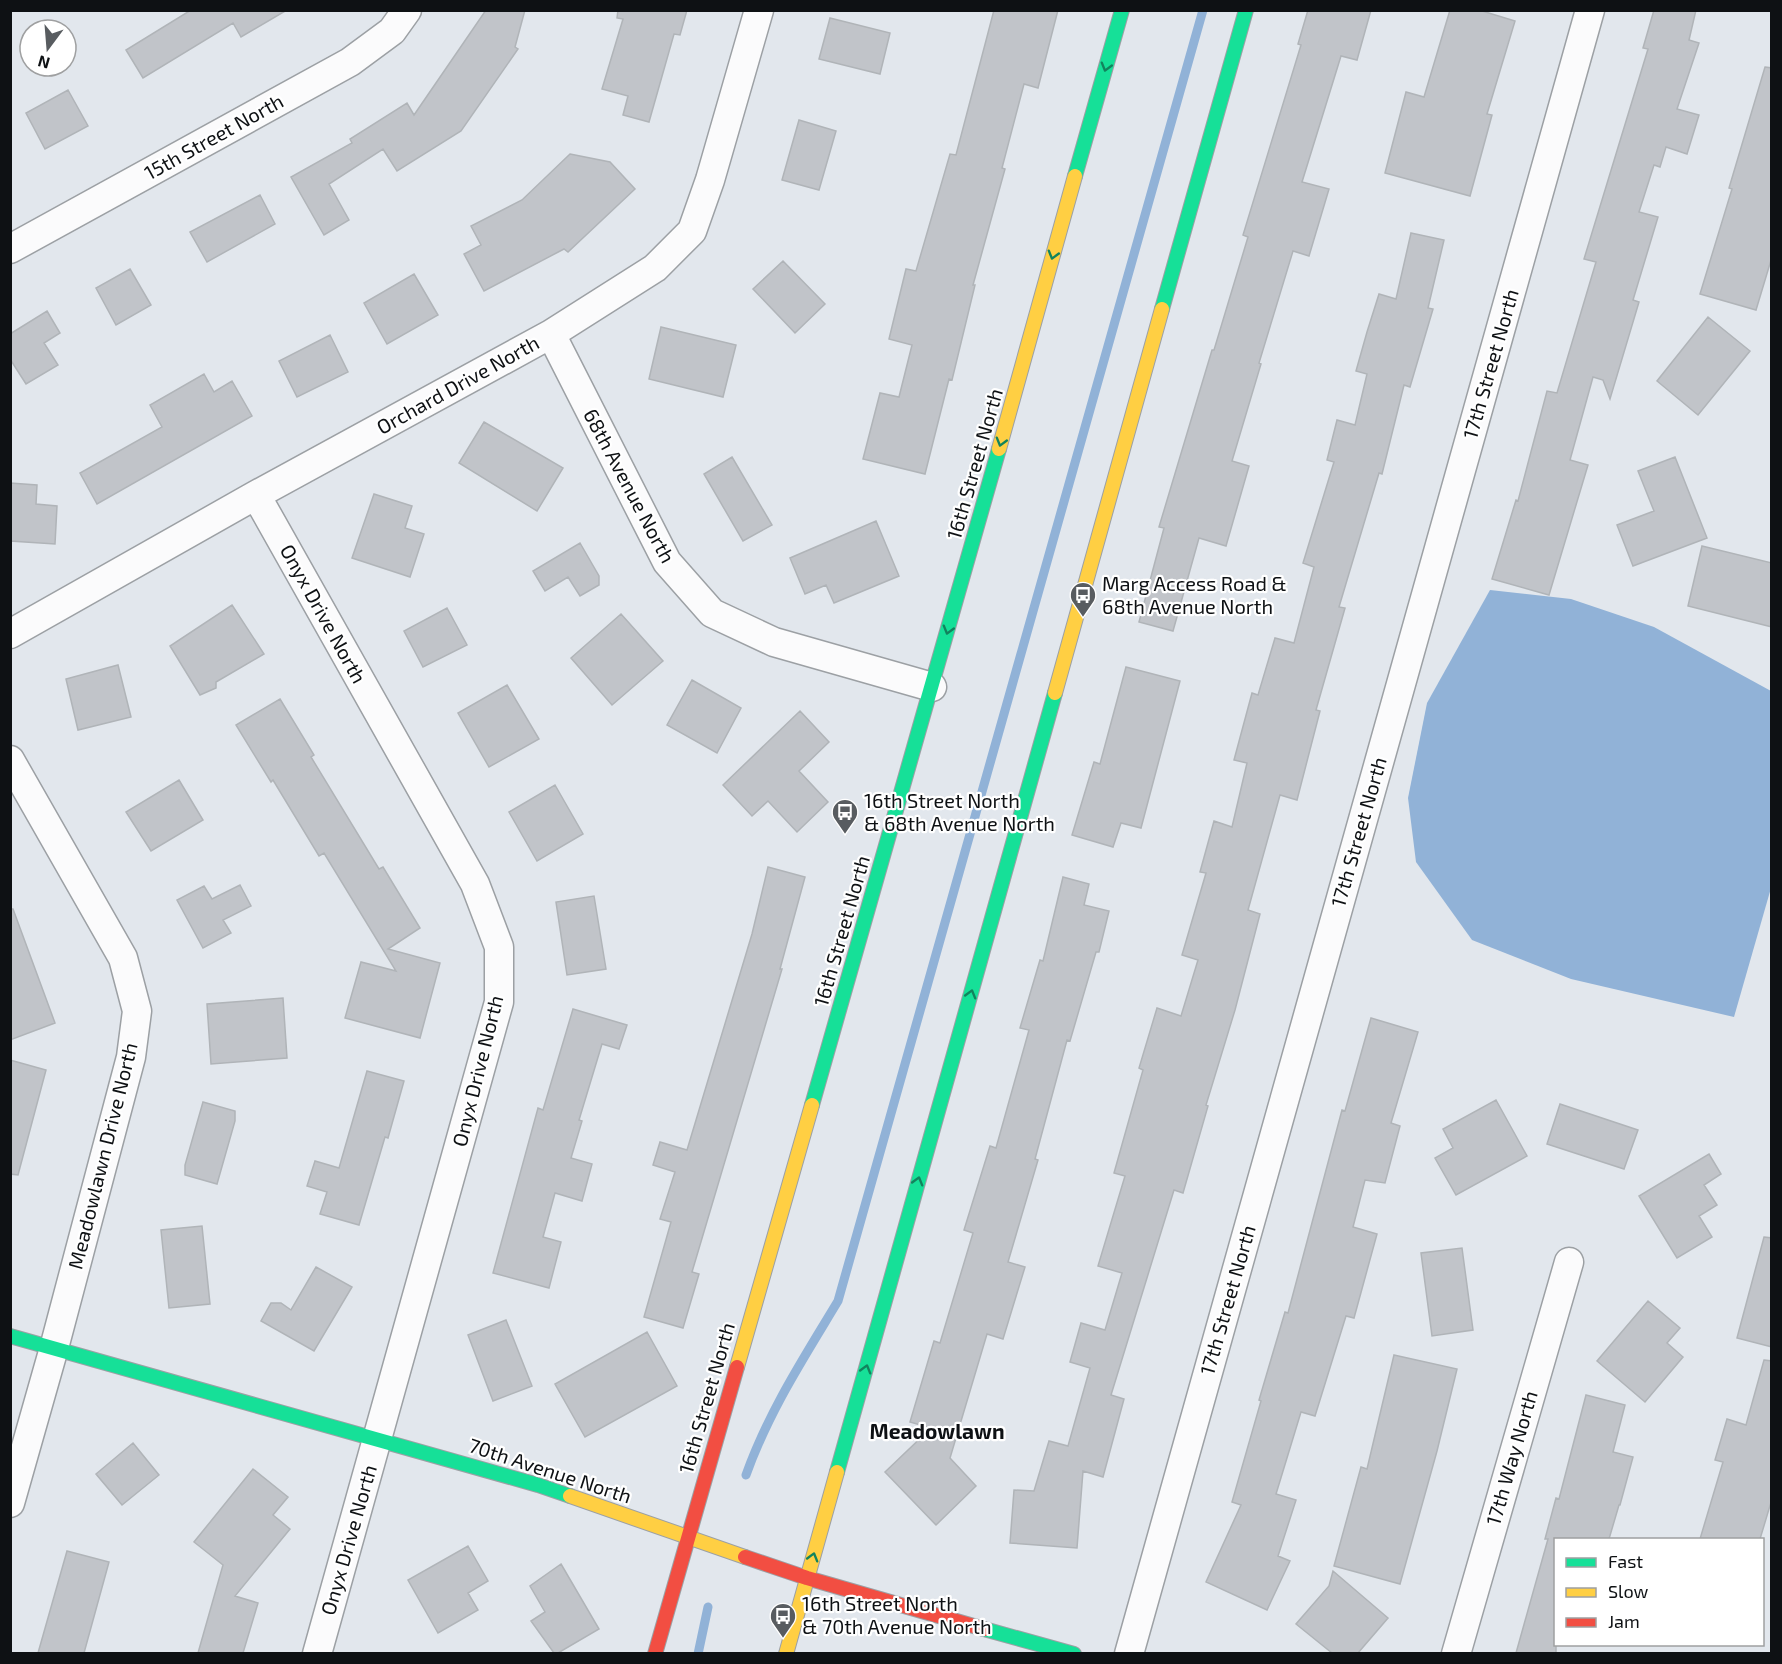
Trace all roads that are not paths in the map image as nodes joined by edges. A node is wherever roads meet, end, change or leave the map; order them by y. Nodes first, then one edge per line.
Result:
1 (407, 10) edge
2 (759, 10) edge
3 (1122, 10) edge
4 (1246, 10) edge
5 (1590, 10) edge
6 (10, 249) edge
7 (551, 334) junction
8 (256, 495) junction
9 (10, 634) edge
10 (932, 687) junction
11 (10, 760) edge
12 (1569, 1262) dead end
13 (10, 1336) edge
14 (54, 1348) junction
15 (377, 1439) junction
16 (10, 1503) edge
17 (688, 1538) junction
18 (807, 1578) junction
19 (317, 1653) edge
20 (655, 1653) edge
21 (786, 1653) edge
22 (1074, 1653) edge
23 (1129, 1653) edge
24 (1456, 1653) edge

1 - 6 street, 15th Street North
2 - 7 street, Orchard Drive North
3 -> 10 street, 16th Street North
18 -> 4 street
5 - 23 street, 17th Street North
7 - 8 street, Orchard Drive North
7 - 10 street, 68th Avenue North
8 - 9 street, Orchard Drive North
8 - 15 street, Onyx Drive North
10 - 17 street, 16th Street North
11 - 14 street, Meadowlawn Drive North
12 - 24 street, 17th Way North
13 - 14 street, 70th Avenue North
14 - 15 street, 70th Avenue North
14 - 16 street, Meadowlawn Drive North
15 - 17 street, 70th Avenue North
15 - 19 street, Onyx Drive North
17 - 18 street, 70th Avenue North
17 - 20 street, 16th Street North
18 - 21 street
18 - 22 street, 70th Avenue North

